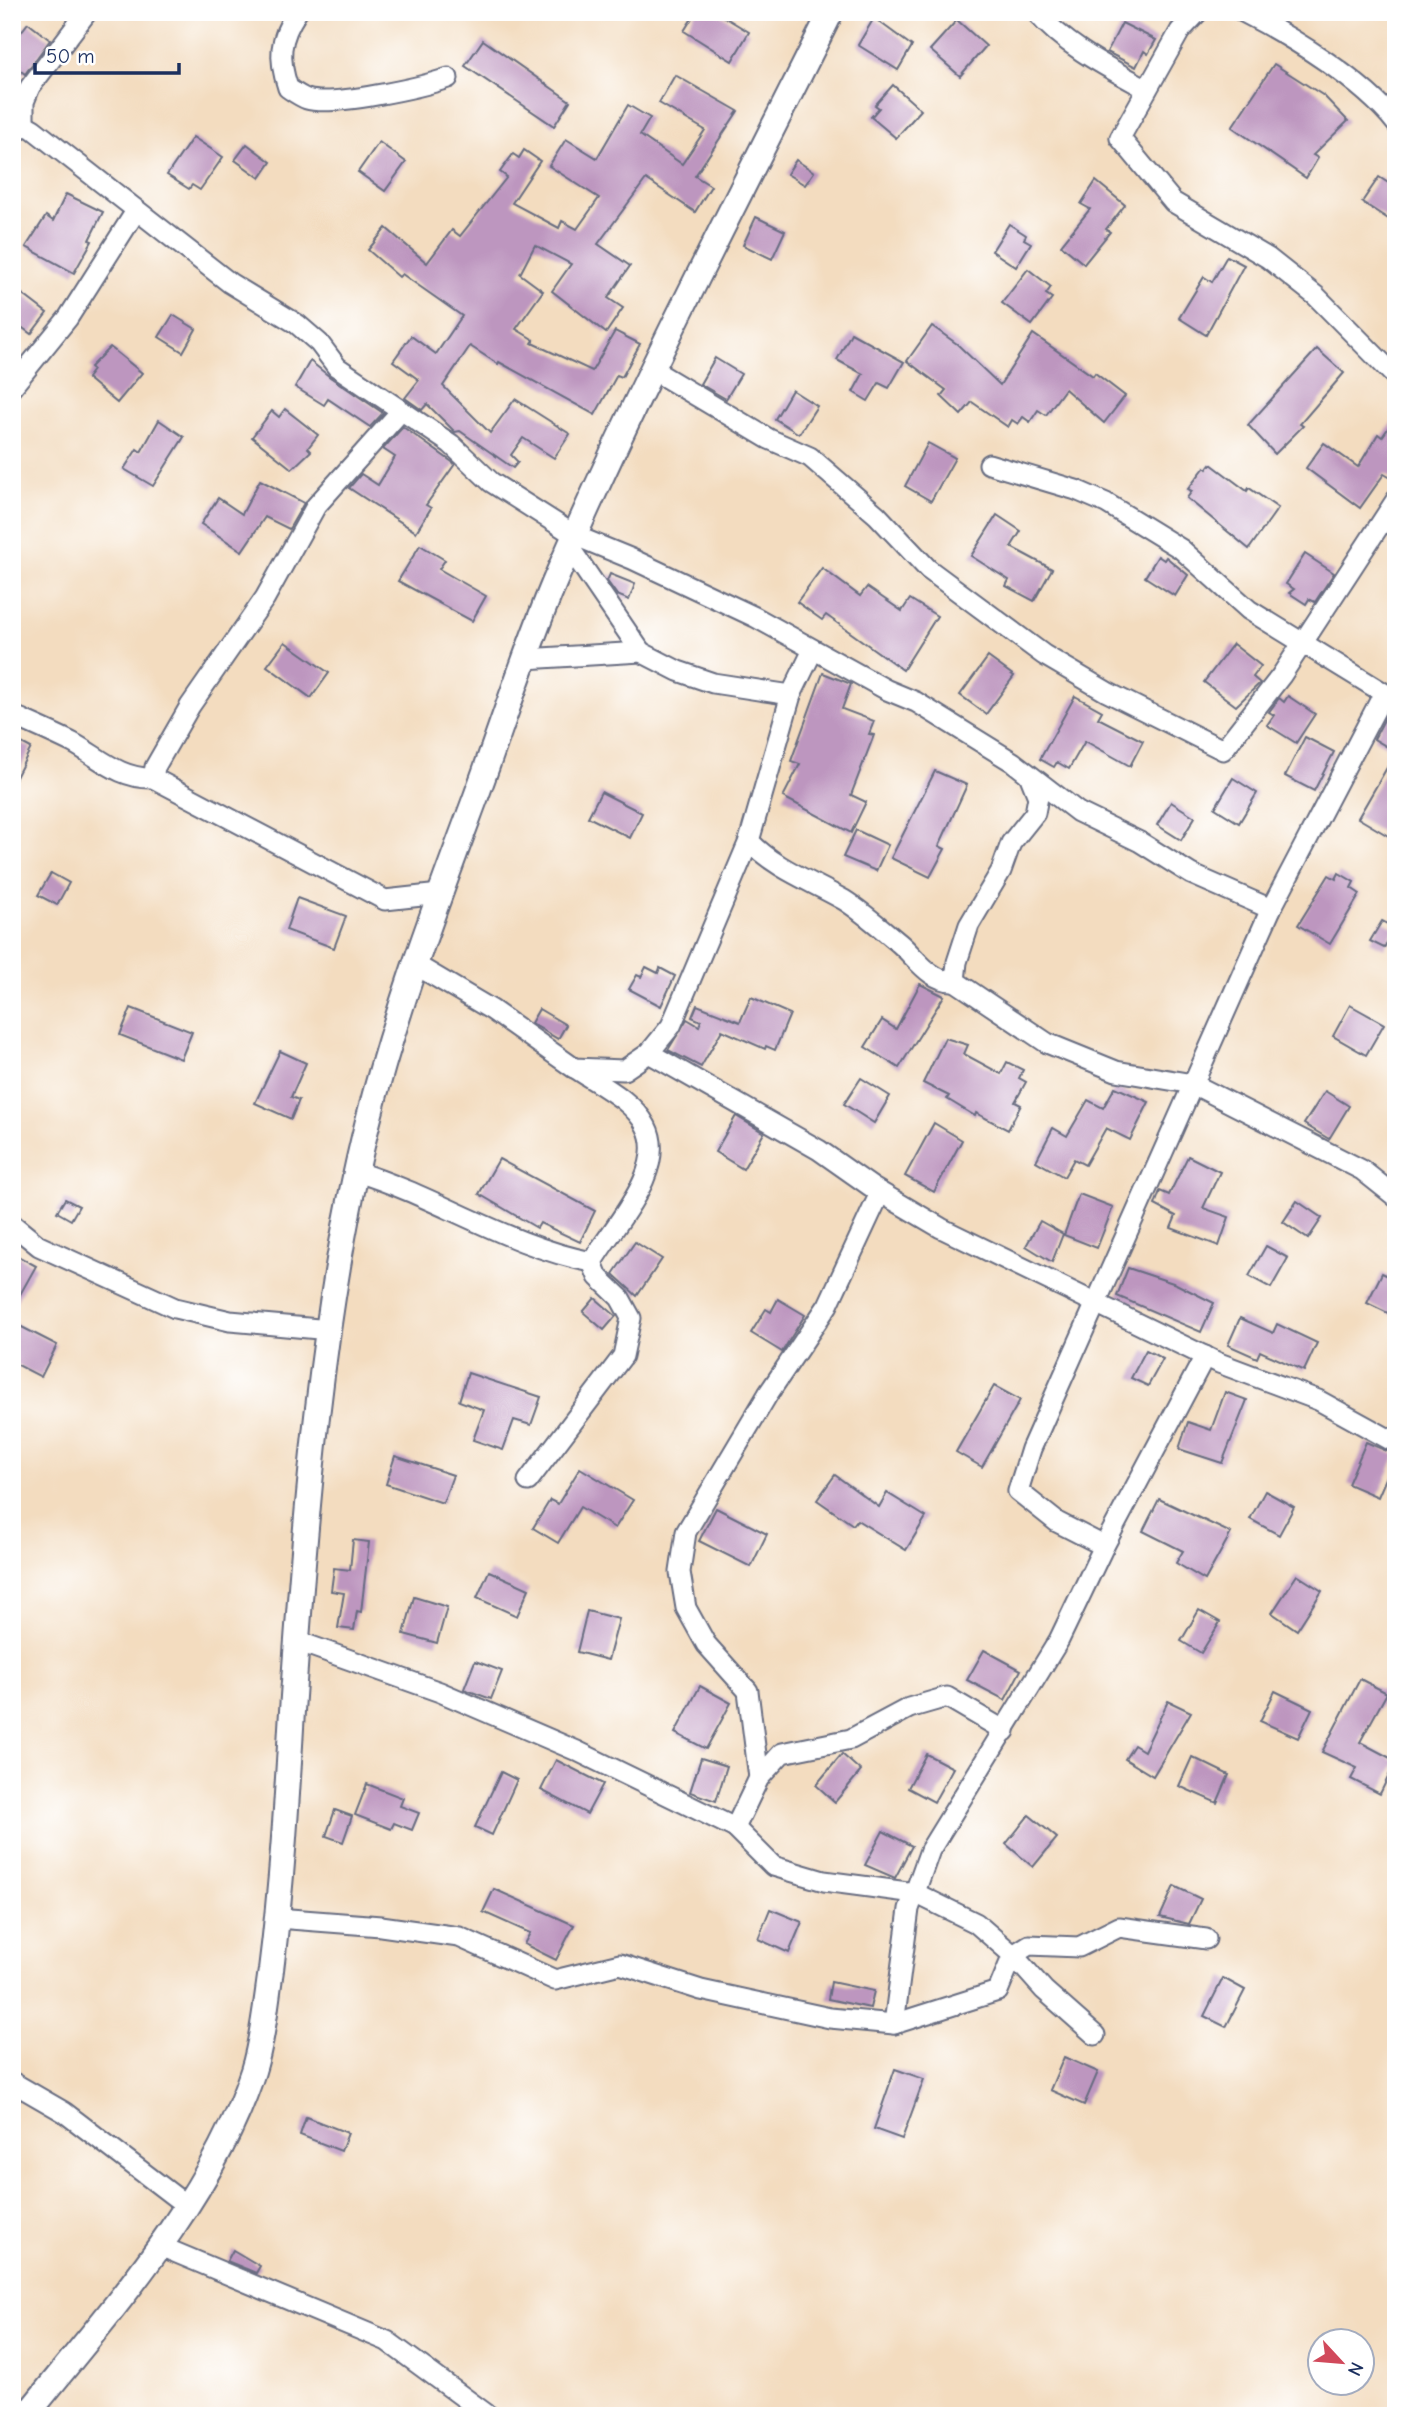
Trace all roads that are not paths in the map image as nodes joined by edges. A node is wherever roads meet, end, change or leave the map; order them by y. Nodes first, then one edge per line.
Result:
1 (87, 12) edge
2 (298, 12) edge
3 (831, 12) edge
4 (1037, 12) edge
5 (1198, 12) edge
6 (1243, 12) edge
7 (447, 78) dead end
8 (1147, 89) junction
9 (1396, 123) edge
10 (16, 125) edge
11 (136, 211) junction
12 (653, 370) junction
13 (1396, 377) edge
14 (12, 387) edge
15 (401, 411) junction
16 (989, 464) dead end
17 (1396, 500) edge
18 (573, 542) junction
19 (1303, 643) junction
20 (813, 649) junction
21 (641, 652) junction
22 (525, 659) junction
23 (791, 695) junction
24 (1390, 696) edge
25 (12, 715) edge
26 (1029, 775) junction
27 (153, 778) junction
28 (749, 841) junction
29 (440, 894) junction
30 (1271, 909) junction
31 (416, 965) junction
32 (955, 981) junction
33 (649, 1053) junction
34 (574, 1068) junction
35 (1193, 1084) junction
36 (357, 1172) junction
37 (880, 1193) junction
38 (1396, 1197) edge
39 (12, 1224) edge
40 (592, 1262) junction
41 (1096, 1302) junction
42 (330, 1330) junction
43 (1205, 1356) junction
44 (1396, 1443) edge
45 (528, 1480) dead end
46 (1104, 1546) junction
47 (297, 1641) junction
48 (1005, 1731) junction
49 (759, 1777) junction
50 (735, 1828) junction
51 (915, 1893) junction
52 (277, 1918) junction
53 (1206, 1939) dead end
54 (1013, 1955) junction
55 (894, 2024) junction
56 (1095, 2035) dead end
57 (12, 2082) edge
58 (187, 2206) junction
59 (160, 2246) junction
60 (26, 2416) edge
61 (489, 2416) edge

1 - 10 street
2 - 7 street
3 - 12 street
4 - 8 street
5 - 8 street
6 - 9 street
8 - 13 street
10 - 11 street
11 - 14 street
11 - 15 street
12 - 18 street
12 - 19 street
15 - 18 street
15 - 27 street
16 - 19 street
17 - 19 street
18 - 20 street
18 - 21 street
18 - 22 street
19 - 24 street
20 - 23 street
20 - 26 street
21 - 22 street
21 - 23 street
22 - 29 street
23 - 28 street
24 - 30 street
25 - 27 street
26 - 30 street
26 - 32 street
27 - 29 street
28 - 32 street
28 - 33 street
29 - 31 street
30 - 35 street
31 - 34 street
31 - 36 street
32 - 35 street
33 - 34 street
33 - 37 street
34 - 40 street
35 - 38 street
35 - 41 street
36 - 40 street
36 - 42 street
37 - 41 street
37 - 49 street
39 - 42 street
40 - 45 street
41 - 43 street
41 - 46 street
42 - 47 street
43 - 44 street
43 - 46 street
46 - 48 street
47 - 50 street
47 - 52 street
48 - 49 street
48 - 51 street
49 - 50 street
50 - 51 street
51 - 54 street
51 - 55 street
52 - 55 street
52 - 58 street
53 - 54 street
54 - 55 street
54 - 56 street
57 - 58 street
58 - 59 street
59 - 60 street
59 - 61 street

